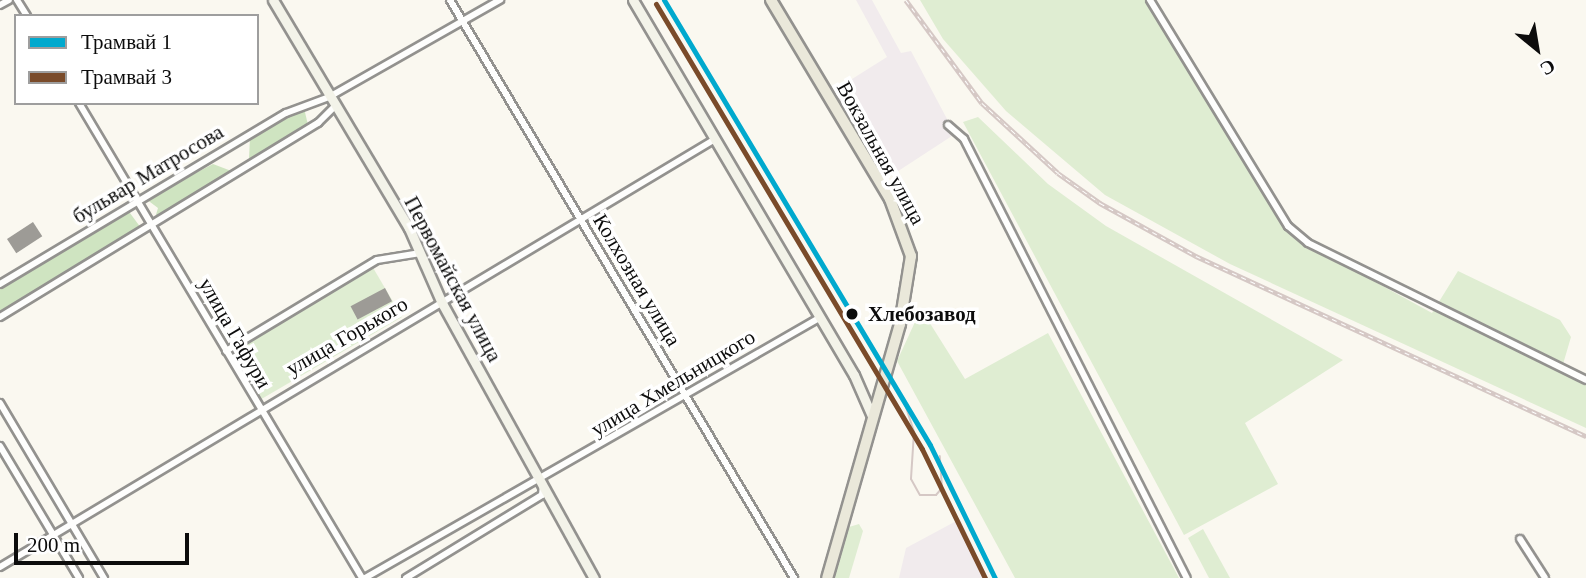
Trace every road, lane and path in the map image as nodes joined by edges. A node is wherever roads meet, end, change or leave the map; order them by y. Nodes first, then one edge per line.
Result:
1 (9, 0) edge
2 (273, 0) edge
3 (450, 0) edge
4 (500, 0) edge
5 (633, 0) edge
6 (771, 0) edge
7 (1150, 0) edge
8 (0, 5) edge
9 (464, 21) junction
10 (332, 102) junction
11 (80, 105) edge
12 (948, 125) dead end
13 (715, 139) junction
14 (137, 200) junction
15 (580, 219) junction
16 (150, 225) junction
17 (420, 253) junction
18 (0, 284) edge
19 (442, 303) junction
20 (0, 317) edge
21 (821, 317) junction
22 (226, 351) junction
23 (1586, 380) edge
24 (686, 397) junction
25 (0, 403) edge
26 (259, 408) junction
27 (872, 416) junction
28 (0, 446) edge
29 (544, 480) junction
30 (71, 522) junction
31 (54, 536) junction
32 (1520, 539) dead end
33 (0, 567) edge
34 (79, 578) edge
35 (104, 578) edge
36 (364, 578) edge
37 (406, 578) edge
38 (594, 578) edge
39 (794, 578) edge
40 (827, 578) edge
41 (1187, 578) edge
42 (1545, 578) edge

1 - 8 street
2 - 10 street, Первомайская улица
3 - 9 street, Колхозная улица
4 - 9 street, бульвар Матросова
5 - 13 street
6 - 27 main road, Вокзальная улица
7 - 23 street
9 - 10 street, бульвар Матросова
9 - 15 street, Колхозная улица
10 - 14 street, бульвар Матросова
10 - 16 street, бульвар Матросова
10 - 17 street, Первомайская улица
11 - 14 street, улица Гафури
12 - 41 street
13 - 15 street, улица Горького
13 - 21 street
14 - 16 street, улица Гафури
14 - 18 street, бульвар Матросова
15 - 19 street, улица Горького
15 - 24 street, Колхозная улица
16 - 20 street, бульвар Матросова
16 - 22 street, улица Гафури
17 - 19 street, Первомайская улица
17 - 22 street
19 - 26 street, улица Горького
19 - 29 street, Первомайская улица
21 - 24 street, улица Хмельницкого
21 - 27 street
22 - 26 street, улица Гафури
24 - 29 street, улица Хмельницкого
24 - 39 street, Колхозная улица
25 - 30 street
26 - 30 street, улица Горького
26 - 36 street, улица Гафури
27 - 40 main road, Вокзальная улица
28 - 31 street
29 - 36 street, улица Хмельницкого
29 - 37 street, улица Хмельницкого
29 - 38 street, Первомайская улица
30 - 31 street, улица Горького
30 - 35 street
31 - 33 street, улица Горького
31 - 34 street
32 - 42 street

